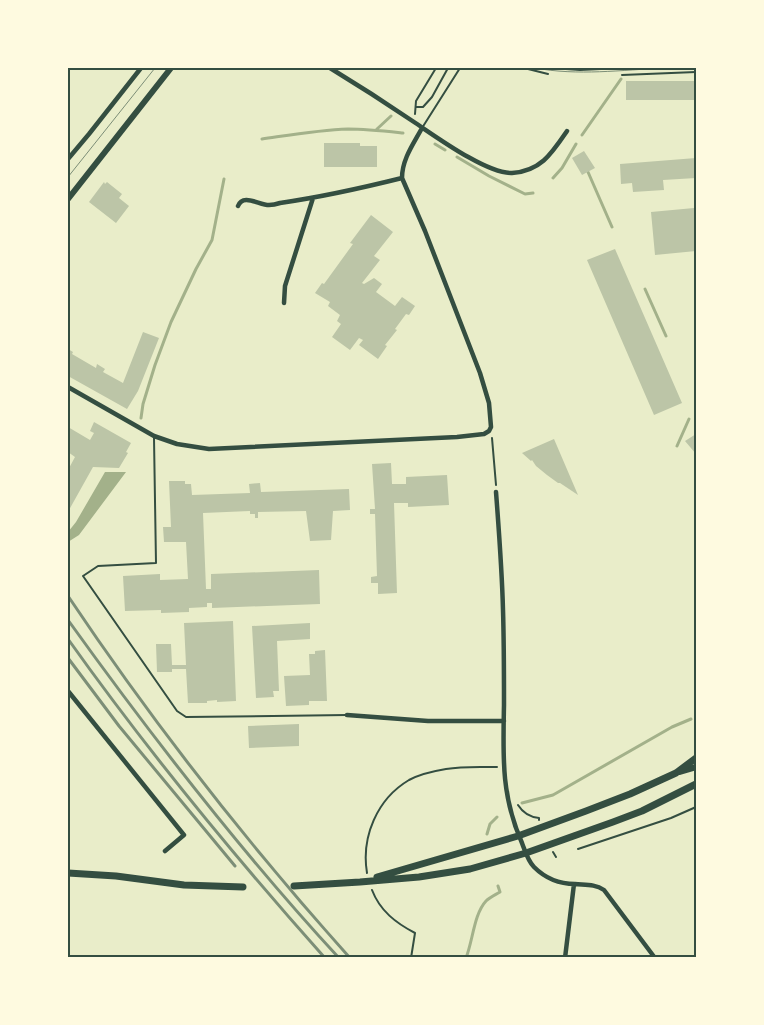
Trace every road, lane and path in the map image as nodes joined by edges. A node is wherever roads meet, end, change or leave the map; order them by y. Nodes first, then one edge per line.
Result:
1 (141, 68) edge
2 (172, 68) edge
3 (330, 68) edge
4 (436, 68) edge
5 (448, 68) edge
6 (460, 68) edge
7 (551, 68) edge
8 (622, 68) edge
9 (696, 72) edge
10 (620, 75) dead end
11 (422, 128) junction
12 (567, 131) dead end
13 (68, 159) edge
14 (402, 178) junction
15 (314, 198) junction
16 (68, 199) edge
17 (238, 206) dead end
18 (284, 303) dead end
19 (68, 386) edge
20 (489, 431) junction
21 (154, 436) junction
22 (496, 492) joint
23 (68, 691) edge
24 (347, 715) joint
25 (504, 721) junction
26 (696, 758) edge
27 (504, 767) junction
28 (696, 767) edge
29 (676, 773) junction
30 (696, 784) edge
31 (516, 799) dead end
32 (696, 807) edge
33 (539, 818) dead end
34 (518, 836) junction
35 (578, 849) dead end
36 (165, 851) dead end
37 (526, 854) junction
38 (366, 866) dead end
39 (68, 873) edge
40 (360, 882) junction
41 (574, 884) junction
42 (294, 886) dead end
43 (244, 887) dead end
44 (373, 893) dead end
45 (411, 958) edge
46 (565, 958) edge
47 (654, 958) edge

1 - 13 street
2 - 16 main road
3 - 11 street
4 - 5 path
6 - 11 lane
7 - 8 lane
9 - 10 path
11 - 12 street
11 - 14 street
14 - 15 street
14 - 20 street
15 - 17 street
15 - 18 street
19 - 21 street
20 - 21 street
20 - 22 path
21 - 24 lane
22 - 25 street
23 - 36 street
24 - 25 street
25 - 27 street
26 - 29 main road
27 - 34 street
27 - 38 path
28 - 29 main road
29 - 34 main road
30 - 37 main road
31 - 33 path
32 - 35 path
34 - 37 street
34 - 40 main road
37 - 40 main road
37 - 41 street
39 - 43 main road
40 - 42 main road
41 - 46 street
41 - 47 street
44 - 45 path

